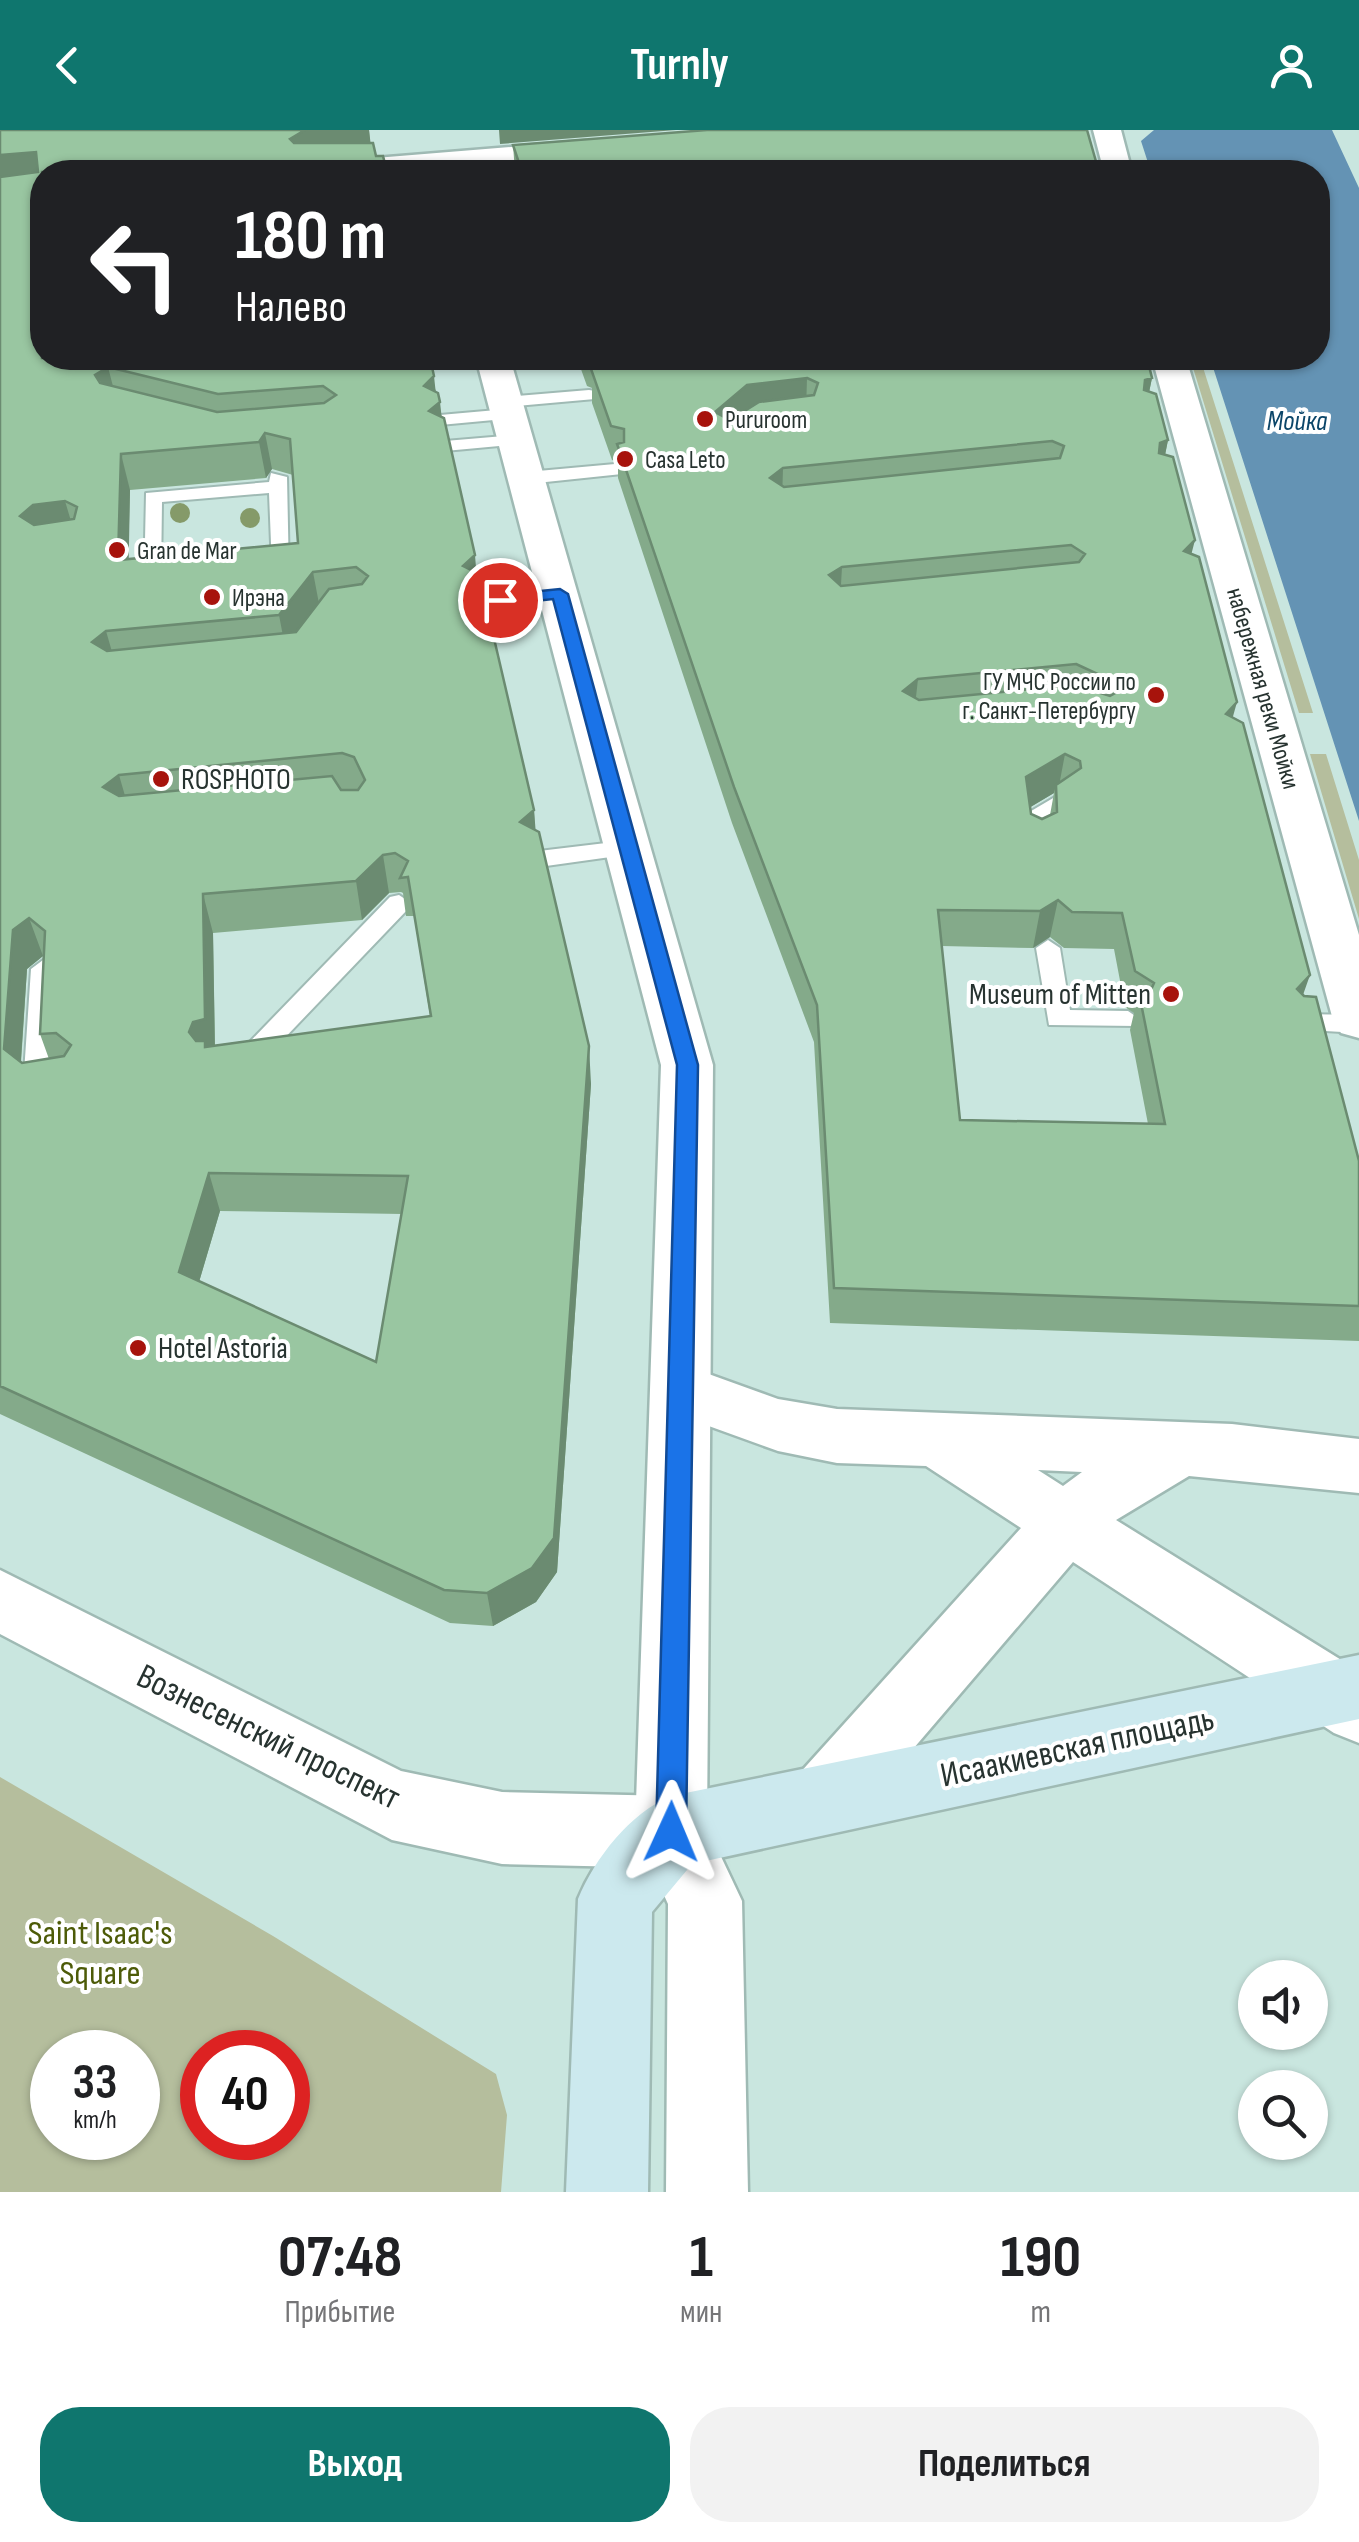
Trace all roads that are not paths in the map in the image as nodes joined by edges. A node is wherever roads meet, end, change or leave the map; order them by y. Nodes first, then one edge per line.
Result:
1 (428, 130) edge
2 (1107, 130) edge
3 (617, 152) edge
4 (433, 160) edge
5 (536, 160) edge
6 (1115, 160) edge
7 (496, 370) edge
8 (1170, 370) edge
9 (590, 395) edge
10 (440, 420) edge
11 (514, 434) junction
12 (446, 446) edge
13 (615, 470) edge
14 (150, 540) junction
15 (127, 542) dead end
16 (244, 576) edge
17 (188, 580) edge
18 (560, 594) junction
19 (480, 602) edge
20 (1060, 801) edge
21 (1036, 845) edge
22 (631, 848) junction
23 (540, 859) edge
24 (399, 904) edge
25 (1048, 948) edge
26 (43, 969) edge
27 (1128, 1020) dead end
28 (1359, 1022) edge
29 (1300, 1023) edge
30 (216, 1069) edge
31 (68, 1084) edge
32 (681, 1390) junction
33 (939, 1441) junction
34 (1182, 1451) junction
35 (1359, 1466) edge
36 (1067, 1523) junction
37 (0, 1600) edge
38 (1350, 1696) edge
39 (823, 1800) junction
40 (671, 1832) junction
41 (607, 2192) edge
42 (707, 2192) edge

1 - 4 street
2 - 6 street
3 - 5 street
7 - 11 street
8 - 28 street, набережная реки Мойки
9 - 11 lane
10 - 11 lane
11 - 12 lane
11 - 13 lane
11 - 18 street
14 - 15 lane
14 - 16 lane
14 - 17 lane
18 - 19 lane
18 - 22 street
20 - 21 lane
22 - 23 lane
22 - 32 street
24 - 30 lane
25 - 27 lane
26 - 31 lane
28 - 29 lane
32 - 33 street, Исаакиевская площадь
32 - 40 street
33 - 34 street, Исаакиевская площадь
33 - 36 street, Исаакиевская площадь
34 - 35 street, Исаакиевская площадь
34 - 36 street, Исаакиевская площадь
36 - 38 street, Исаакиевская площадь
36 - 39 street, Исаакиевская площадь
37 - 40 street, Вознесенский проспект
38 - 39 main road, Исаакиевская площадь
39 - 40 main road, Исаакиевская площадь
40 - 41 main road
40 - 42 street

